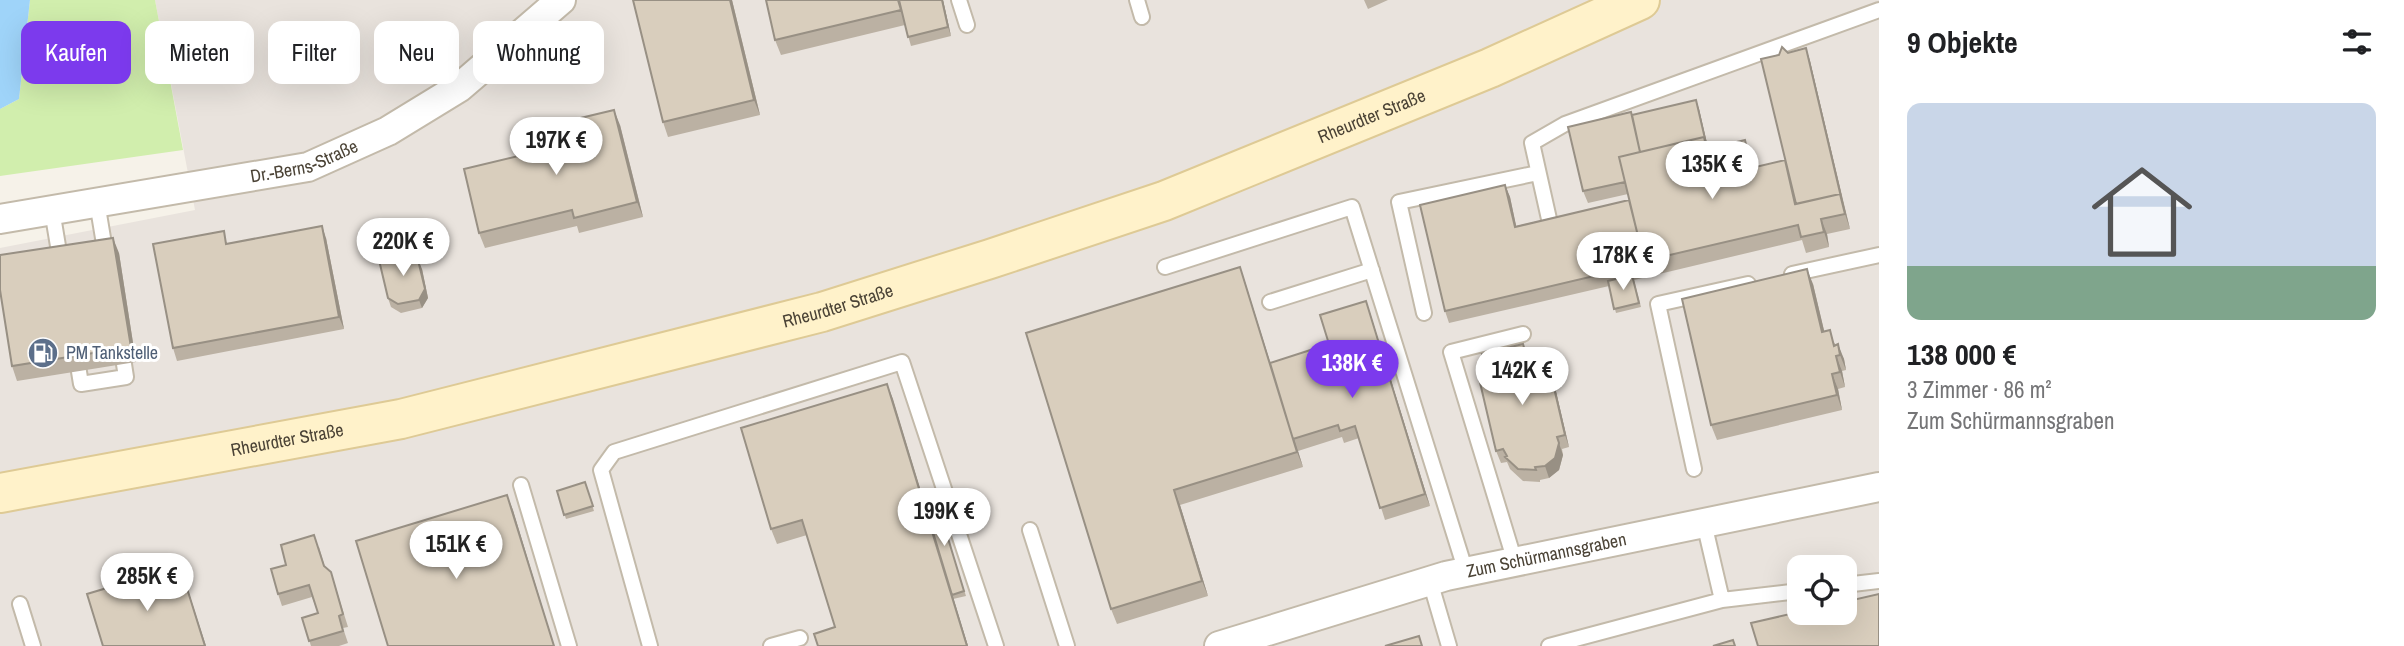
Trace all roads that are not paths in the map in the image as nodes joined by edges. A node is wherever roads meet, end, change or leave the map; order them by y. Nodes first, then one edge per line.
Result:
1 (561, 0) edge
2 (959, 0) edge
3 (1137, 0) edge
4 (1640, 0) edge
5 (1879, 10) edge
6 (1142, 17) dead end
7 (967, 25) dead end
8 (1538, 173) junction
9 (97, 202) junction
10 (52, 210) junction
11 (0, 219) edge
12 (1549, 219) edge
13 (1879, 255) edge
14 (1165, 267) dead end
15 (108, 269) edge
16 (1372, 270) junction
17 (63, 277) edge
18 (1270, 302) dead end
19 (1424, 313) dead end
20 (1523, 334) dead end
21 (120, 336) edge
22 (74, 344) edge
23 (1694, 469) dead end
24 (521, 485) dead end
25 (1879, 487) edge
26 (0, 493) edge
27 (1704, 523) junction
28 (1030, 530) dead end
29 (1515, 562) junction
30 (1466, 572) junction
31 (1879, 581) edge
32 (1430, 582) junction
33 (1857, 584) edge
34 (1787, 592) edge
35 (1722, 600) junction
36 (20, 604) dead end
37 (800, 638) dead end
38 (33, 646) edge
39 (569, 646) edge
40 (650, 646) edge
41 (771, 646) edge
42 (996, 646) edge
43 (1067, 646) edge
44 (1219, 646) edge
45 (1449, 646) edge
46 (1549, 646) edge

1 - 9 street, Dr.-Berns-Straße
2 - 7 lane
3 - 6 lane
4 - 26 main road, Rheurdter Straße
5 - 8 lane
8 - 12 lane
8 - 19 lane
9 - 10 street, Dr.-Berns-Straße
9 - 15 lane
10 - 11 street, Dr.-Berns-Straße
10 - 17 lane
13 - 23 lane
14 - 16 lane
16 - 18 lane
16 - 30 lane
20 - 29 lane
21 - 22 lane
24 - 39 lane
25 - 27 street, Zum Schürmannsgraben
27 - 29 street, Zum Schürmannsgraben
27 - 35 lane
28 - 43 lane
29 - 30 street, Zum Schürmannsgraben
30 - 32 street, Zum Schürmannsgraben
31 - 33 lane
32 - 44 street, Zum Schürmannsgraben
32 - 45 lane
34 - 35 lane
35 - 46 lane
36 - 38 lane
37 - 41 lane
40 - 42 lane

